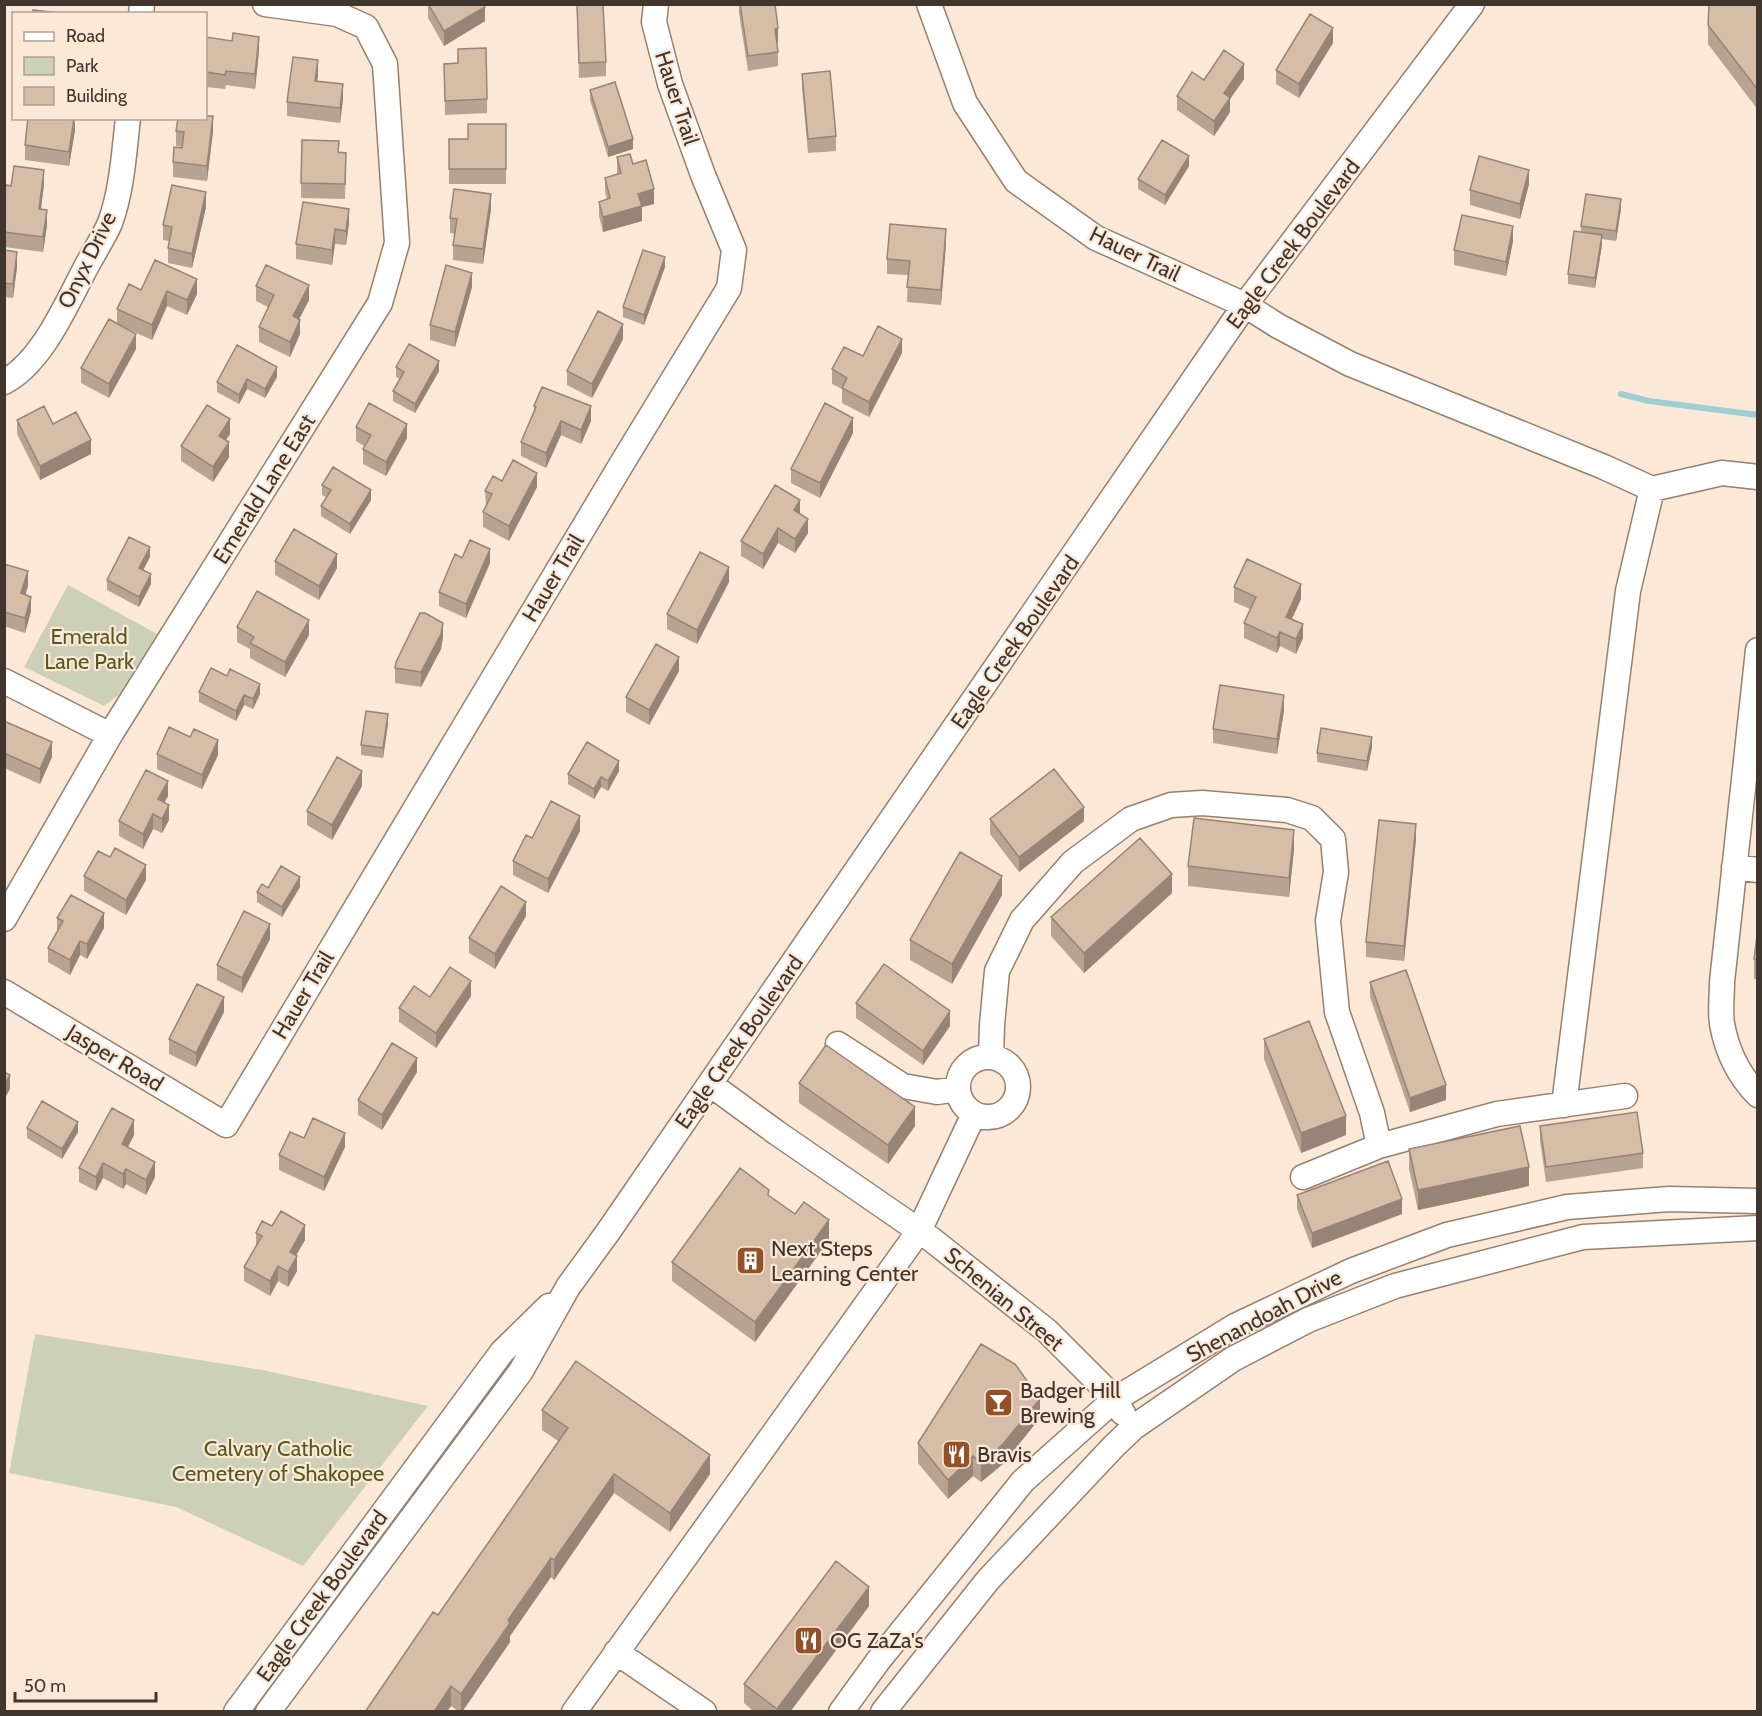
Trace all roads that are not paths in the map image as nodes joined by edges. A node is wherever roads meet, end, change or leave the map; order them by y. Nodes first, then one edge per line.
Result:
1 (265, 4) edge
2 (657, 4) edge
3 (929, 4) edge
4 (1472, 4) edge
5 (128, 120) edge
6 (1245, 305) junction
7 (4, 382) edge
8 (1758, 477) edge
9 (1652, 489) junction
10 (1758, 651) edge
11 (4, 681) edge
12 (1754, 712) edge
13 (110, 735) junction
14 (1746, 869) edge
15 (4, 919) edge
16 (4, 992) edge
17 (838, 1044) dead end
18 (991, 1058) junction
19 (710, 1084) junction
20 (958, 1089) junction
21 (1758, 1095) edge
22 (1625, 1096) dead end
23 (1563, 1105) junction
24 (974, 1114) junction
25 (226, 1125) joint
26 (1379, 1146) junction
27 (1303, 1177) dead end
28 (1758, 1201) edge
29 (1758, 1228) edge
30 (919, 1231) junction
31 (568, 1287) junction
32 (1114, 1400) junction
33 (1134, 1427) junction
34 (616, 1652) junction
35 (236, 1712) edge
36 (268, 1712) edge
37 (574, 1712) edge
38 (704, 1712) edge
39 (841, 1712) edge
40 (883, 1712) edge

1 - 13 street, Emerald Lane East
2 - 25 street, Hauer Trail
3 - 6 street, Hauer Trail
4 - 6 street, Eagle Creek Boulevard
5 - 7 street, Onyx Drive
6 - 9 street, Hauer Trail
6 - 19 street, Eagle Creek Boulevard
8 - 9 street
9 - 23 street
10 - 12 street
11 - 13 street
12 - 14 street
13 - 15 street, Emerald Lane East
14 - 21 street
16 - 25 street, Jasper Road
17 - 20 street
18 - 20 street
18 - 24 street
18 - 26 street
19 - 30 street, Schenian Street
19 - 31 street, Eagle Creek Boulevard
20 - 24 street
22 - 23 street
23 - 26 street
24 - 30 street
26 - 27 street
28 - 32 street, Shenandoah Drive
29 - 33 street, Shenandoah Drive
30 - 32 street, Schenian Street
30 - 34 street
31 - 35 street, Eagle Creek Boulevard
31 - 36 street, Eagle Creek Boulevard
32 - 33 street, Schenian Street
32 - 39 street, Shenandoah Drive
33 - 40 street, Shenandoah Drive
34 - 37 street
34 - 38 street

